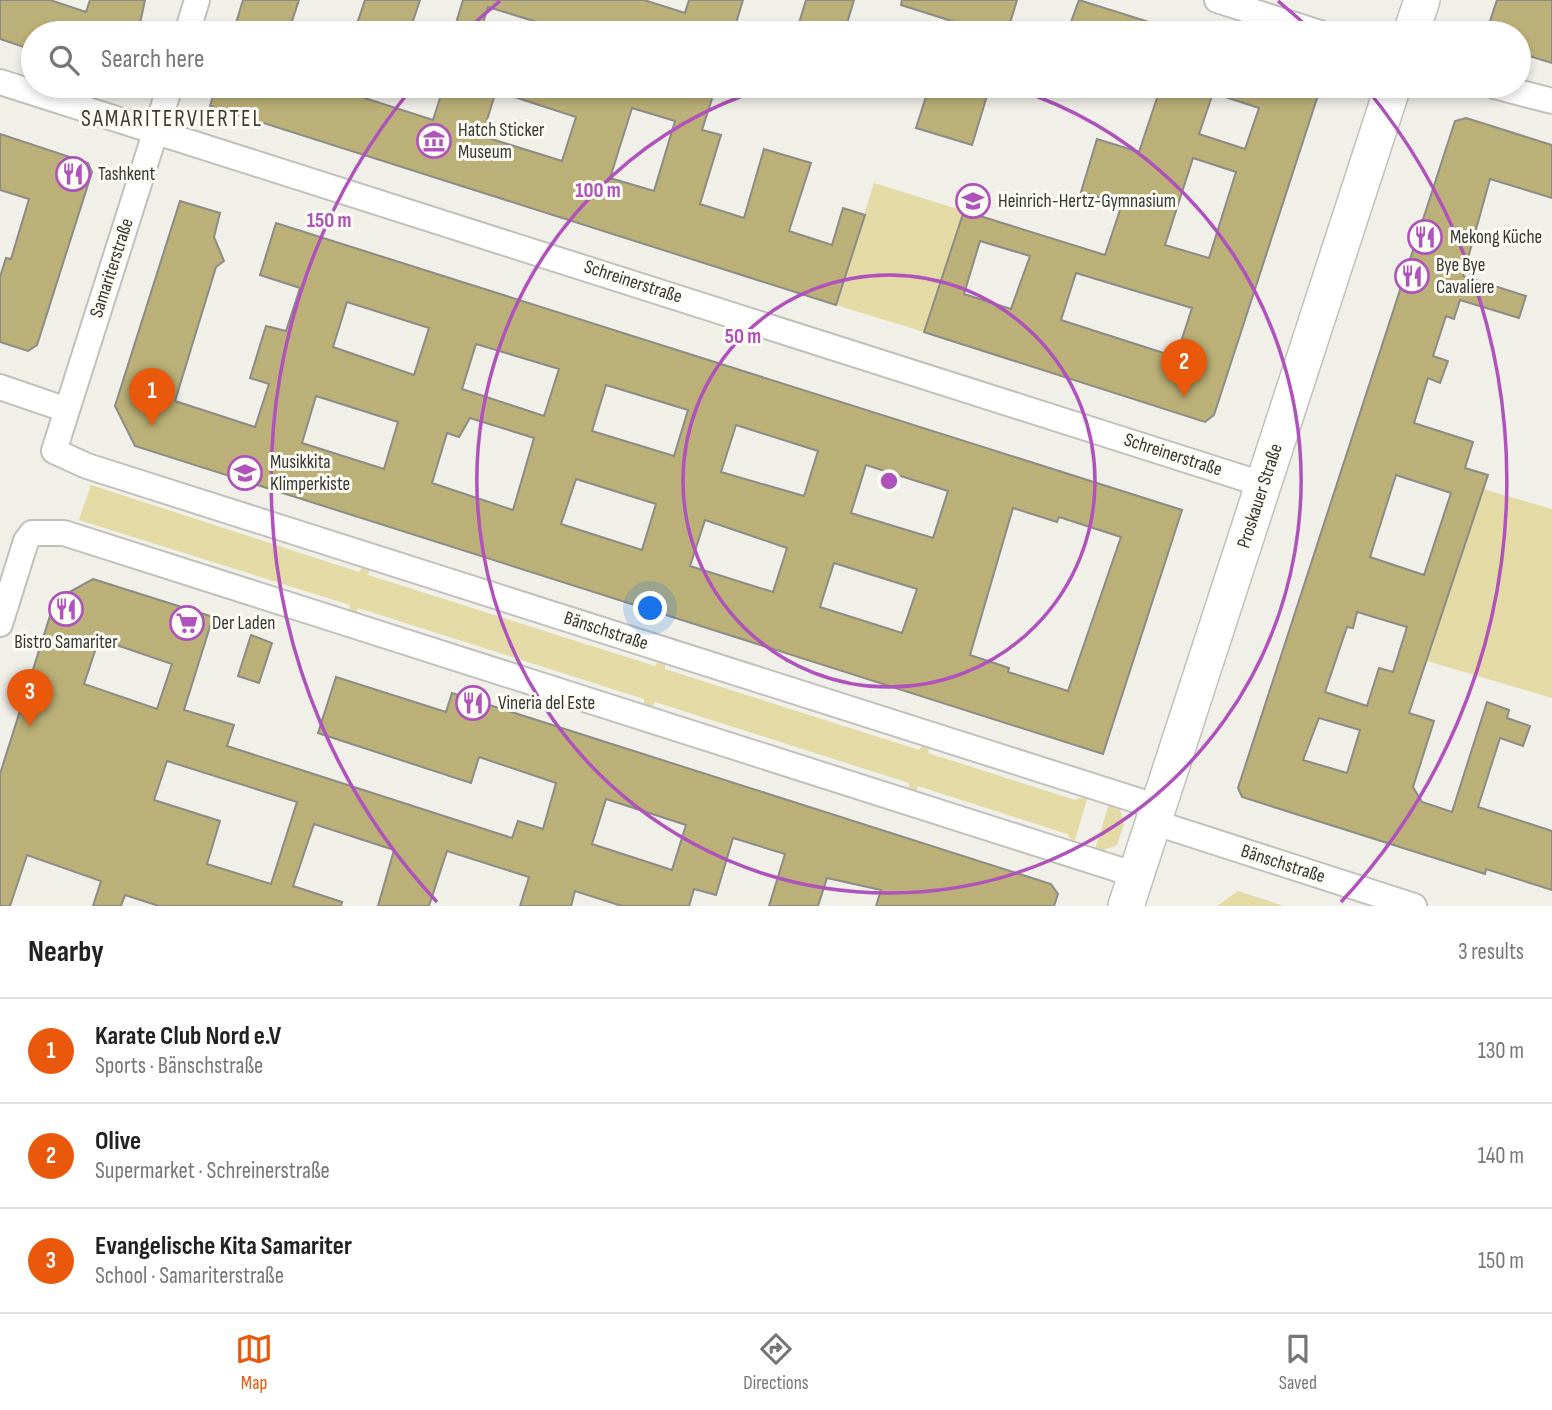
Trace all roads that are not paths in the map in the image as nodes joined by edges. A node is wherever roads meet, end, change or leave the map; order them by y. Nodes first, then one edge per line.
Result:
1 (197, 0) edge
2 (1217, 0) edge
3 (1422, 0) edge
4 (191, 21) edge
5 (1283, 21) edge
6 (1415, 21) edge
7 (0, 82) edge
8 (21, 89) edge
9 (1531, 96) edge
10 (50, 98) edge
11 (166, 98) edge
12 (1389, 98) edge
13 (1552, 101) edge
14 (156, 132) junction
15 (0, 387) edge
16 (68, 410) junction
17 (54, 451) joint
18 (1265, 485) junction
19 (9, 565) edge
20 (0, 624) edge
21 (1155, 815) junction
22 (1131, 890) edge
23 (1414, 906) edge

1 - 4 street
2 - 5 street
3 - 6 street
7 - 8 street, Schreinerstraße
9 - 13 street
10 - 14 street, Schreinerstraße
11 - 14 street, Samariterstraße
12 - 18 street, Proskauer Straße
14 - 16 street, Samariterstraße
14 - 18 street, Schreinerstraße
15 - 16 street
16 - 17 street, Samariterstraße
17 - 21 street, Bänschstraße
18 - 21 street, Proskauer Straße
19 - 20 street
19 - 22 street
21 - 22 street, Proskauer Straße
21 - 23 street, Bänschstraße

